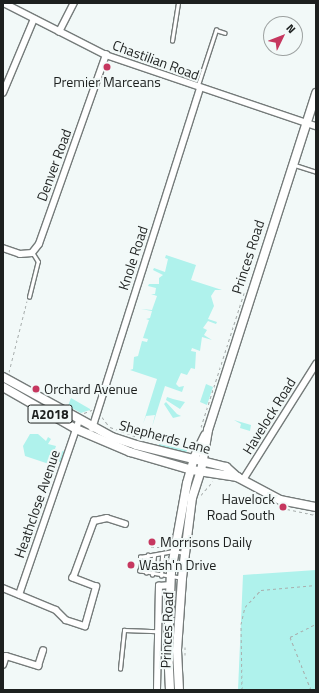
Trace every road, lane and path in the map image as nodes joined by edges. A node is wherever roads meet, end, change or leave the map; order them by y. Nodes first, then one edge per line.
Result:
1 (4, 3) edge
2 (74, 3) edge
3 (178, 3) edge
4 (34, 19) junction
5 (59, 32) junction
6 (225, 33) dead end
7 (172, 40) dead end
8 (106, 55) junction
9 (199, 88) junction
10 (3, 93) edge
11 (316, 93) edge
12 (306, 123) junction
13 (316, 126) edge
14 (292, 165) junction
15 (316, 172) edge
16 (3, 248) edge
17 (32, 253) junction
18 (245, 290) dead end
19 (28, 297) joint
20 (315, 368) edge
21 (6, 374) edge
22 (3, 387) edge
23 (94, 411) dead end
24 (79, 421) junction
25 (108, 426) dead end
26 (93, 428) junction
27 (203, 431) junction
28 (194, 458) junction
29 (202, 460) junction
30 (192, 470) junction
31 (201, 471) junction
32 (240, 479) junction
33 (217, 480) dead end
34 (199, 498) dead end
35 (316, 507) edge
36 (125, 524) dead end
37 (176, 538) junction
38 (151, 547) dead end
39 (174, 552) junction
40 (185, 553) junction
41 (162, 554) junction
42 (148, 555) junction
43 (154, 556) junction
44 (146, 573) junction
45 (152, 574) junction
46 (161, 576) junction
47 (182, 578) junction
48 (170, 582) junction
49 (316, 585) edge
50 (3, 588) edge
51 (19, 595) junction
52 (316, 624) edge
53 (157, 631) junction
54 (185, 644) dead end
55 (43, 651) dead end
56 (5, 655) edge
57 (185, 659) dead end
58 (3, 665) edge
59 (120, 668) dead end
60 (157, 690) edge
61 (170, 690) edge
62 (179, 690) edge
63 (242, 690) edge
64 (312, 690) edge

1 - 4 street, Chastilian Road
2 - 5 street
3 - 7 lane
4 - 5 street, Chastilian Road
4 - 10 street
5 - 8 street, Chastilian Road
6 - 9 lane
8 - 9 street, Chastilian Road
8 - 17 street, Denver Road
9 - 12 street, Chastilian Road
9 - 26 street, Knole Road
11 - 12 main road, Princes Road
12 - 13 street, Chastilian Road
12 - 14 main road, Princes Road
14 - 15 lane
14 - 27 main road, Princes Road
16 - 17 street
17 - 19 lane
18 - 27 path
19 - 21 path
20 - 32 street, Havelock Road
21 - 24 main road, Shepherds Lane / A2018
22 - 24 main road, Shepherds Lane / A2018
23 - 24 path
24 - 26 main road, Shepherds Lane / A2018
24 - 51 street, Heathclose Avenue
25 - 26 path
26 - 28 main road, Shepherds Lane / A2018
26 - 30 main road, Shepherds Lane / A2018
27 - 28 main road, Princes Road
27 - 29 main road, Princes Road
28 - 29 main road, Shepherds Lane / A2018
28 - 30 main road, Princes Road
29 - 31 main road, Princes Road
29 - 32 main road, Shepherds Lane / A2018
30 - 31 main road, Shepherds Lane / A2018
30 - 37 main road, Princes Road
31 - 32 main road, Shepherds Lane / A2018
31 - 40 main road, Princes Road
32 - 35 main road, Shepherds Lane / A2018
33 - 34 path
36 - 51 street
37 - 38 path
37 - 39 main road, Princes Road
39 - 40 lane
39 - 41 lane
39 - 48 main road, Princes Road
40 - 47 main road, Princes Road
41 - 43 lane
41 - 46 lane
42 - 43 lane
42 - 44 lane
42 - 44 lane
43 - 45 lane
44 - 45 lane
45 - 46 lane
46 - 48 lane
47 - 48 lane
47 - 62 main road, Princes Road
48 - 53 street, Princes Road
48 - 61 main road, Princes Road
49 - 63 path
50 - 51 street
52 - 64 path
53 - 59 lane
53 - 60 street, Princes Road
54 - 57 path
55 - 56 street
56 - 58 street

